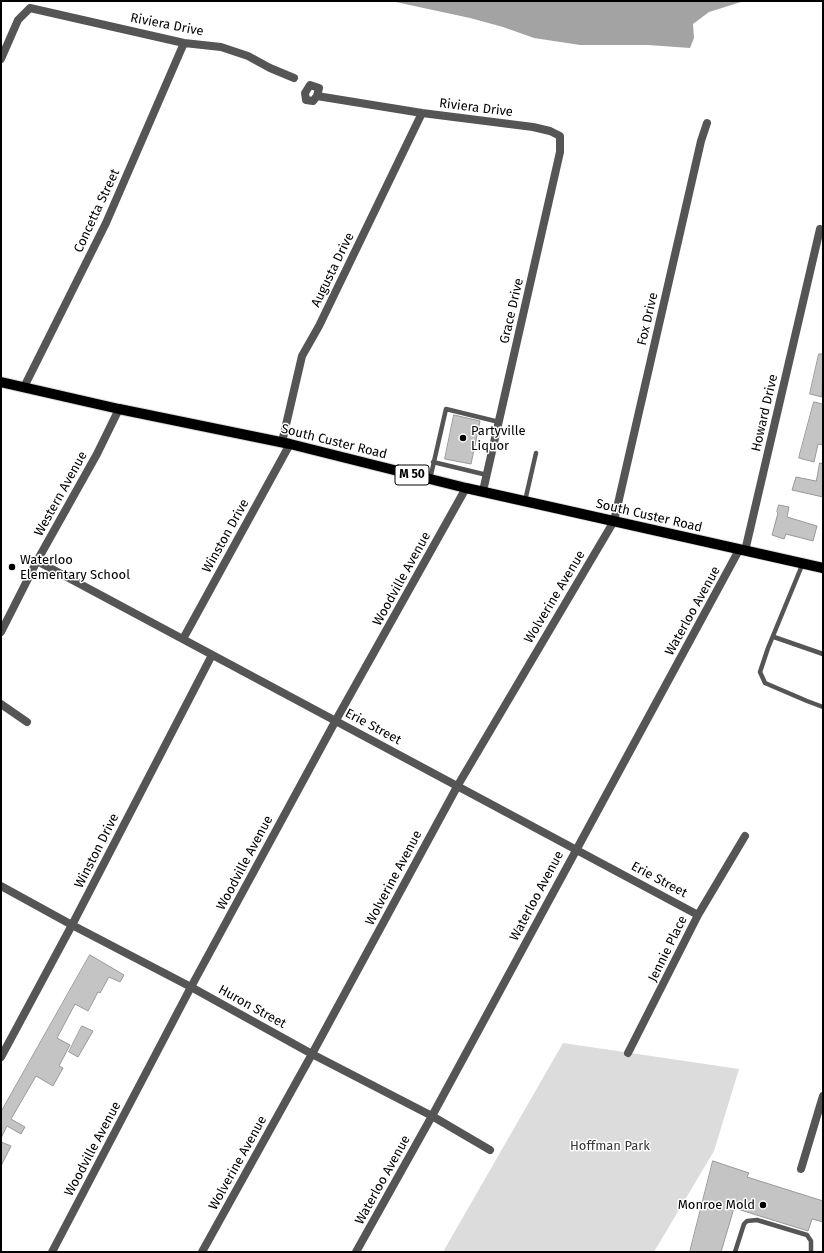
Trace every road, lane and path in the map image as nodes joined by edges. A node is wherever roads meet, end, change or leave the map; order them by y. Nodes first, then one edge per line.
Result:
1 (184, 43) junction
2 (1, 59) edge
3 (294, 78) dead end
4 (317, 96) dead end
5 (422, 113) junction
6 (707, 123) dead end
7 (560, 136) joint
8 (820, 229) dead end
9 (1, 382) edge
10 (24, 387) junction
11 (119, 409) junction
12 (499, 422) junction
13 (286, 443) junction
14 (536, 453) dead end
15 (434, 462) junction
16 (487, 474) junction
17 (430, 479) junction
18 (466, 488) junction
19 (483, 491) junction
20 (525, 501) junction
21 (614, 521) junction
22 (742, 550) junction
23 (37, 561) junction
24 (803, 563) junction
25 (823, 568) edge
26 (1, 632) edge
27 (774, 636) junction
28 (183, 639) junction
29 (212, 654) junction
30 (823, 654) edge
31 (1, 704) edge
32 (823, 707) edge
33 (336, 720) junction
34 (27, 722) dead end
35 (458, 785) junction
36 (745, 836) dead end
37 (576, 850) junction
38 (1, 886) edge
39 (698, 915) junction
40 (72, 926) junction
41 (191, 987) junction
42 (312, 1054) junction
43 (628, 1054) dead end
44 (1, 1057) edge
45 (823, 1096) edge
46 (432, 1116) junction
47 (490, 1150) dead end
48 (801, 1169) dead end
49 (52, 1252) edge
50 (202, 1252) edge
51 (356, 1252) edge
52 (735, 1252) edge
53 (811, 1252) edge

1 - 2 street, Riviera Drive
1 - 3 street, Riviera Drive
1 - 10 street, Concetta Street
4 - 5 street, Riviera Drive
5 - 7 street, Riviera Drive
5 - 13 street, Augusta Drive
6 - 21 street, Fox Drive
7 - 12 street, Grace Drive
8 - 22 street, Howard Drive
9 - 10 main road, South Custer Road / M 50
10 - 11 main road, South Custer Road / M 50
11 - 13 main road, South Custer Road / M 50
11 - 23 street, Western Avenue
12 - 15 lane
12 - 16 street, Grace Drive
13 - 17 main road, South Custer Road / M 50
13 - 28 street, Winston Drive
14 - 20 lane
15 - 16 lane
15 - 17 lane
16 - 19 street, Grace Drive
17 - 18 main road, South Custer Road / M 50
18 - 19 main road, South Custer Road / M 50
18 - 33 street, Woodville Avenue
19 - 20 main road, South Custer Road / M 50
20 - 21 main road, South Custer Road / M 50
21 - 22 main road, South Custer Road / M 50
21 - 35 street, Wolverine Avenue
22 - 24 main road, South Custer Road / M 50
22 - 37 street, Waterloo Avenue
23 - 26 street, Western Avenue
23 - 28 street, Erie Street
24 - 25 main road, South Custer Road / M 50
24 - 27 lane
27 - 30 lane
27 - 32 lane
28 - 29 street, Erie Street
29 - 33 street, Erie Street
29 - 40 street, Winston Drive
31 - 34 street
33 - 35 street, Erie Street
33 - 41 street, Woodville Avenue
35 - 37 street, Erie Street
35 - 42 street, Wolverine Avenue
36 - 39 street, Jennie Place
37 - 39 street, Erie Street
37 - 46 street, Waterloo Avenue
38 - 40 street, Huron Street
39 - 43 street, Jennie Place
40 - 41 street, Huron Street
40 - 44 street, Winston Drive
41 - 42 street, Huron Street
41 - 49 street, Woodville Avenue
42 - 46 street, Huron Street
42 - 50 street, Wolverine Avenue
45 - 48 street
46 - 47 street, Huron Street
46 - 51 street, Waterloo Avenue
52 - 53 lane

